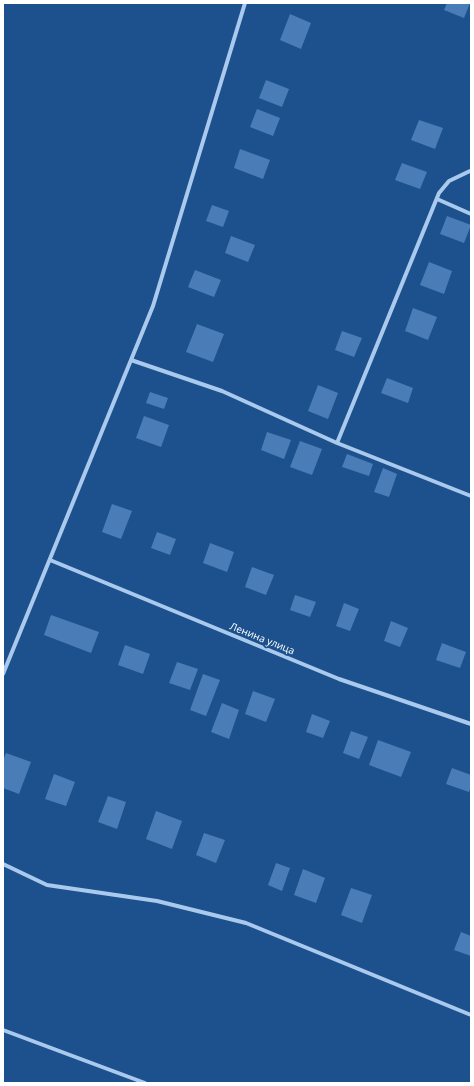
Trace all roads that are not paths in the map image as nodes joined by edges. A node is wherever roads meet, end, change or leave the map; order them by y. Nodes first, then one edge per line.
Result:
1 (245, 3) edge
2 (470, 171) edge
3 (437, 199) junction
4 (471, 214) edge
5 (131, 360) junction
6 (337, 443) junction
7 (471, 496) edge
8 (50, 560) junction
9 (3, 674) edge
10 (471, 724) edge
11 (3, 864) edge
12 (471, 1015) edge
13 (3, 1030) edge
14 (145, 1083) edge

1 - 5 street
2 - 3 street
3 - 4 street
3 - 6 street
5 - 6 street
5 - 8 street
6 - 7 street
8 - 9 street
8 - 10 street, Ленина улица
11 - 12 street
13 - 14 street

